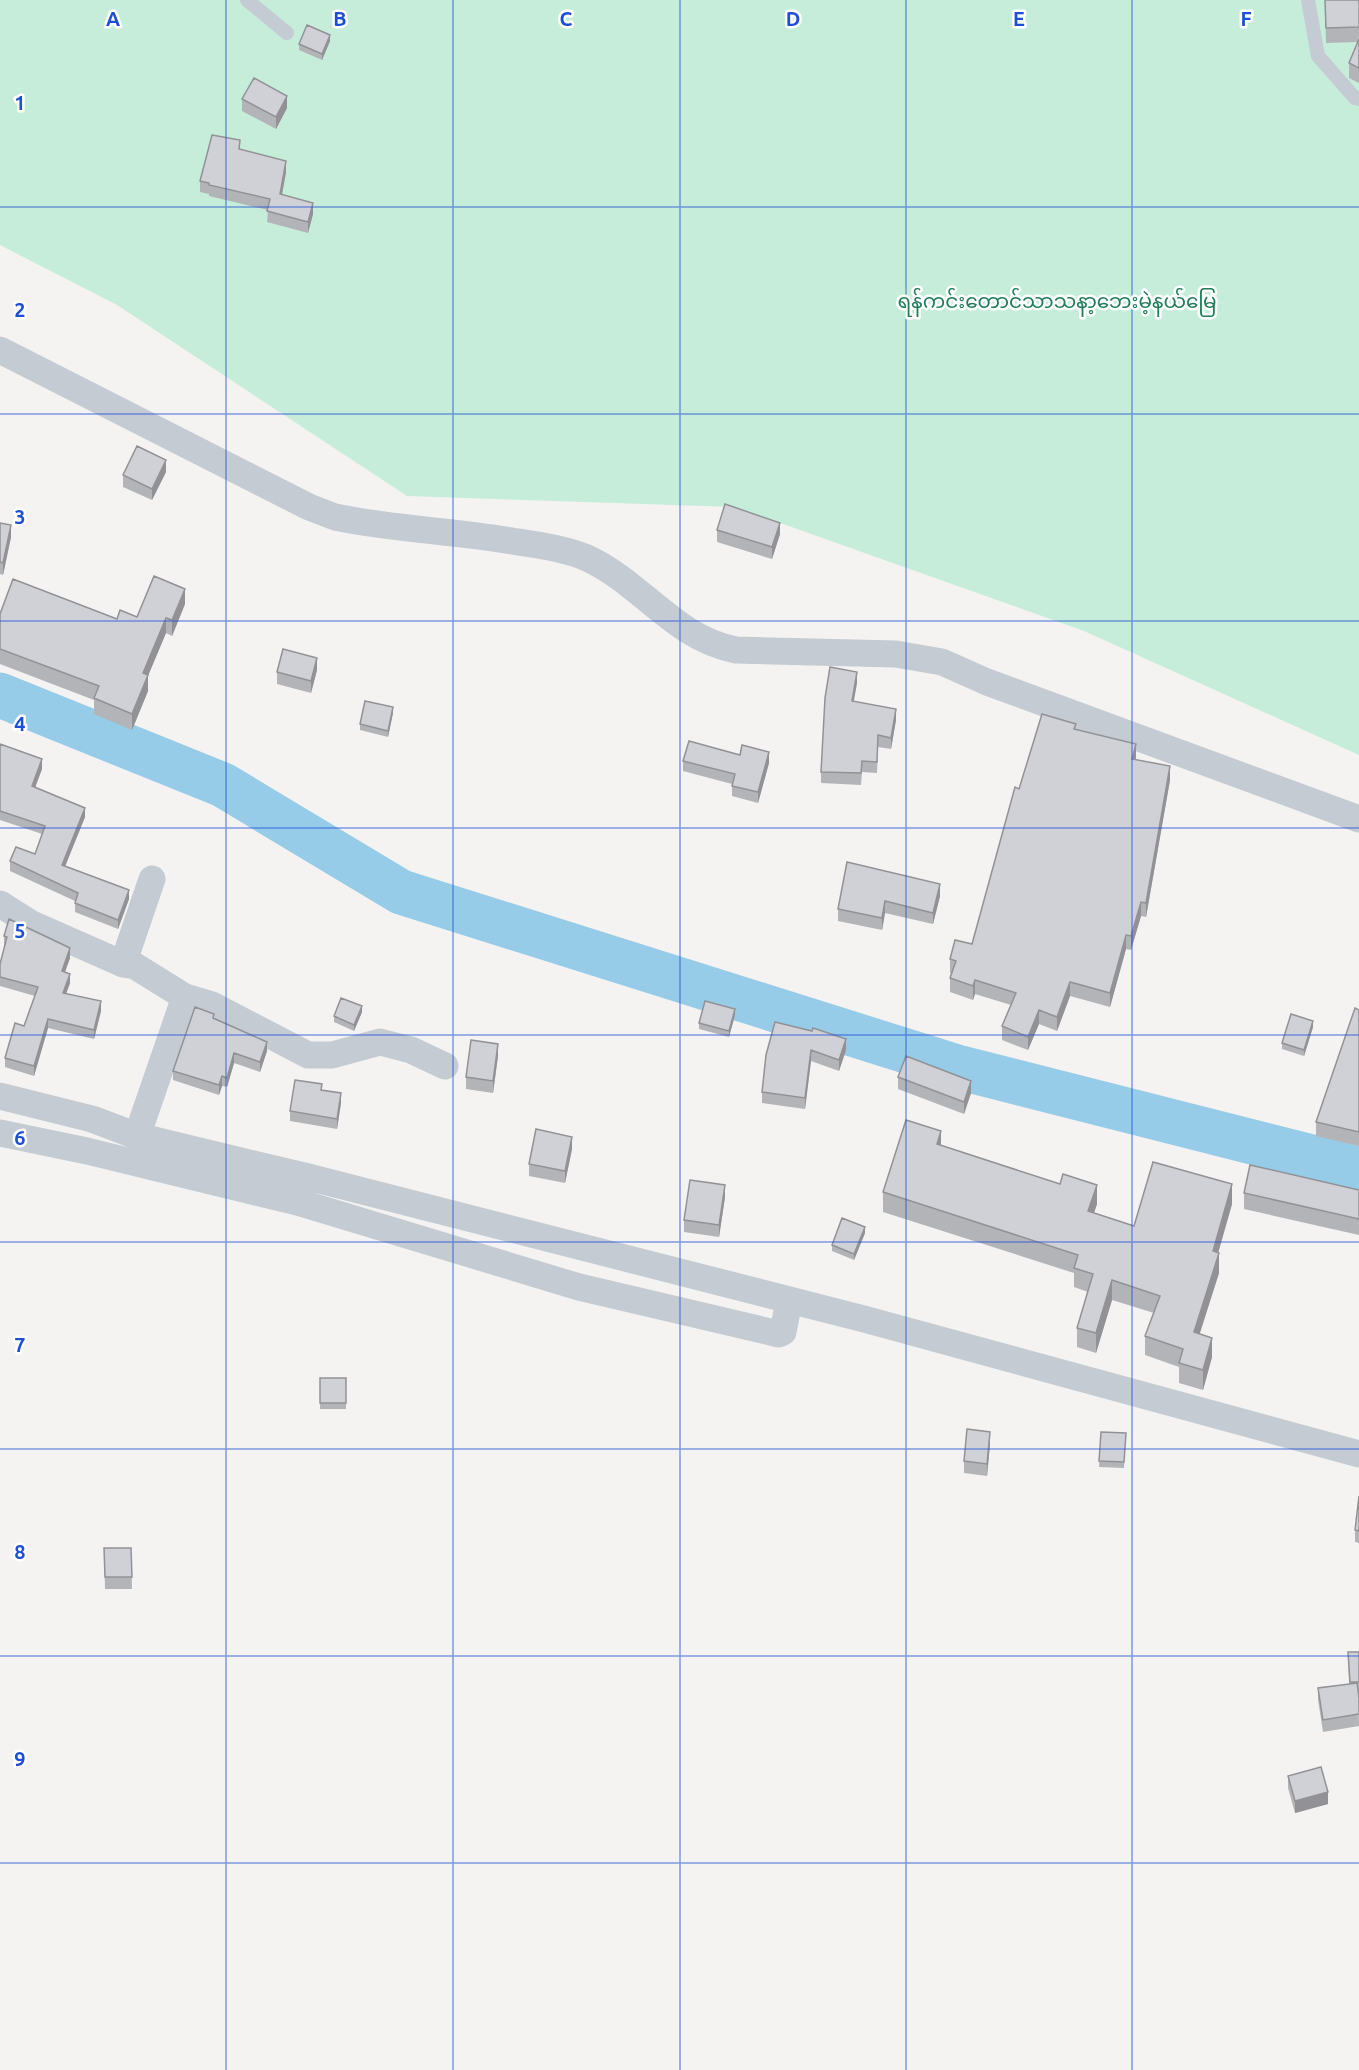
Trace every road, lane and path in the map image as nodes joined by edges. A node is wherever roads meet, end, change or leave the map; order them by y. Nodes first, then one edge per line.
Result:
1 (247, 0) edge
2 (1308, 0) edge
3 (287, 33) dead end
4 (1359, 99) edge
5 (0, 350) edge
6 (1359, 819) edge
7 (152, 879) dead end
8 (0, 904) edge
9 (123, 964) junction
10 (185, 997) junction
11 (445, 1066) dead end
12 (0, 1096) edge
13 (0, 1133) edge
14 (89, 1136) junction
15 (137, 1136) junction
16 (303, 1189) junction
17 (787, 1314) junction
18 (1359, 1454) edge

1 - 3 lane
2 - 4 lane
5 - 6 street
7 - 9 street
8 - 9 street
9 - 10 street
10 - 11 street
10 - 15 street
12 - 14 street
13 - 14 street
14 - 15 street
14 - 16 street
15 - 16 street
16 - 17 street
16 - 17 street
17 - 18 street

